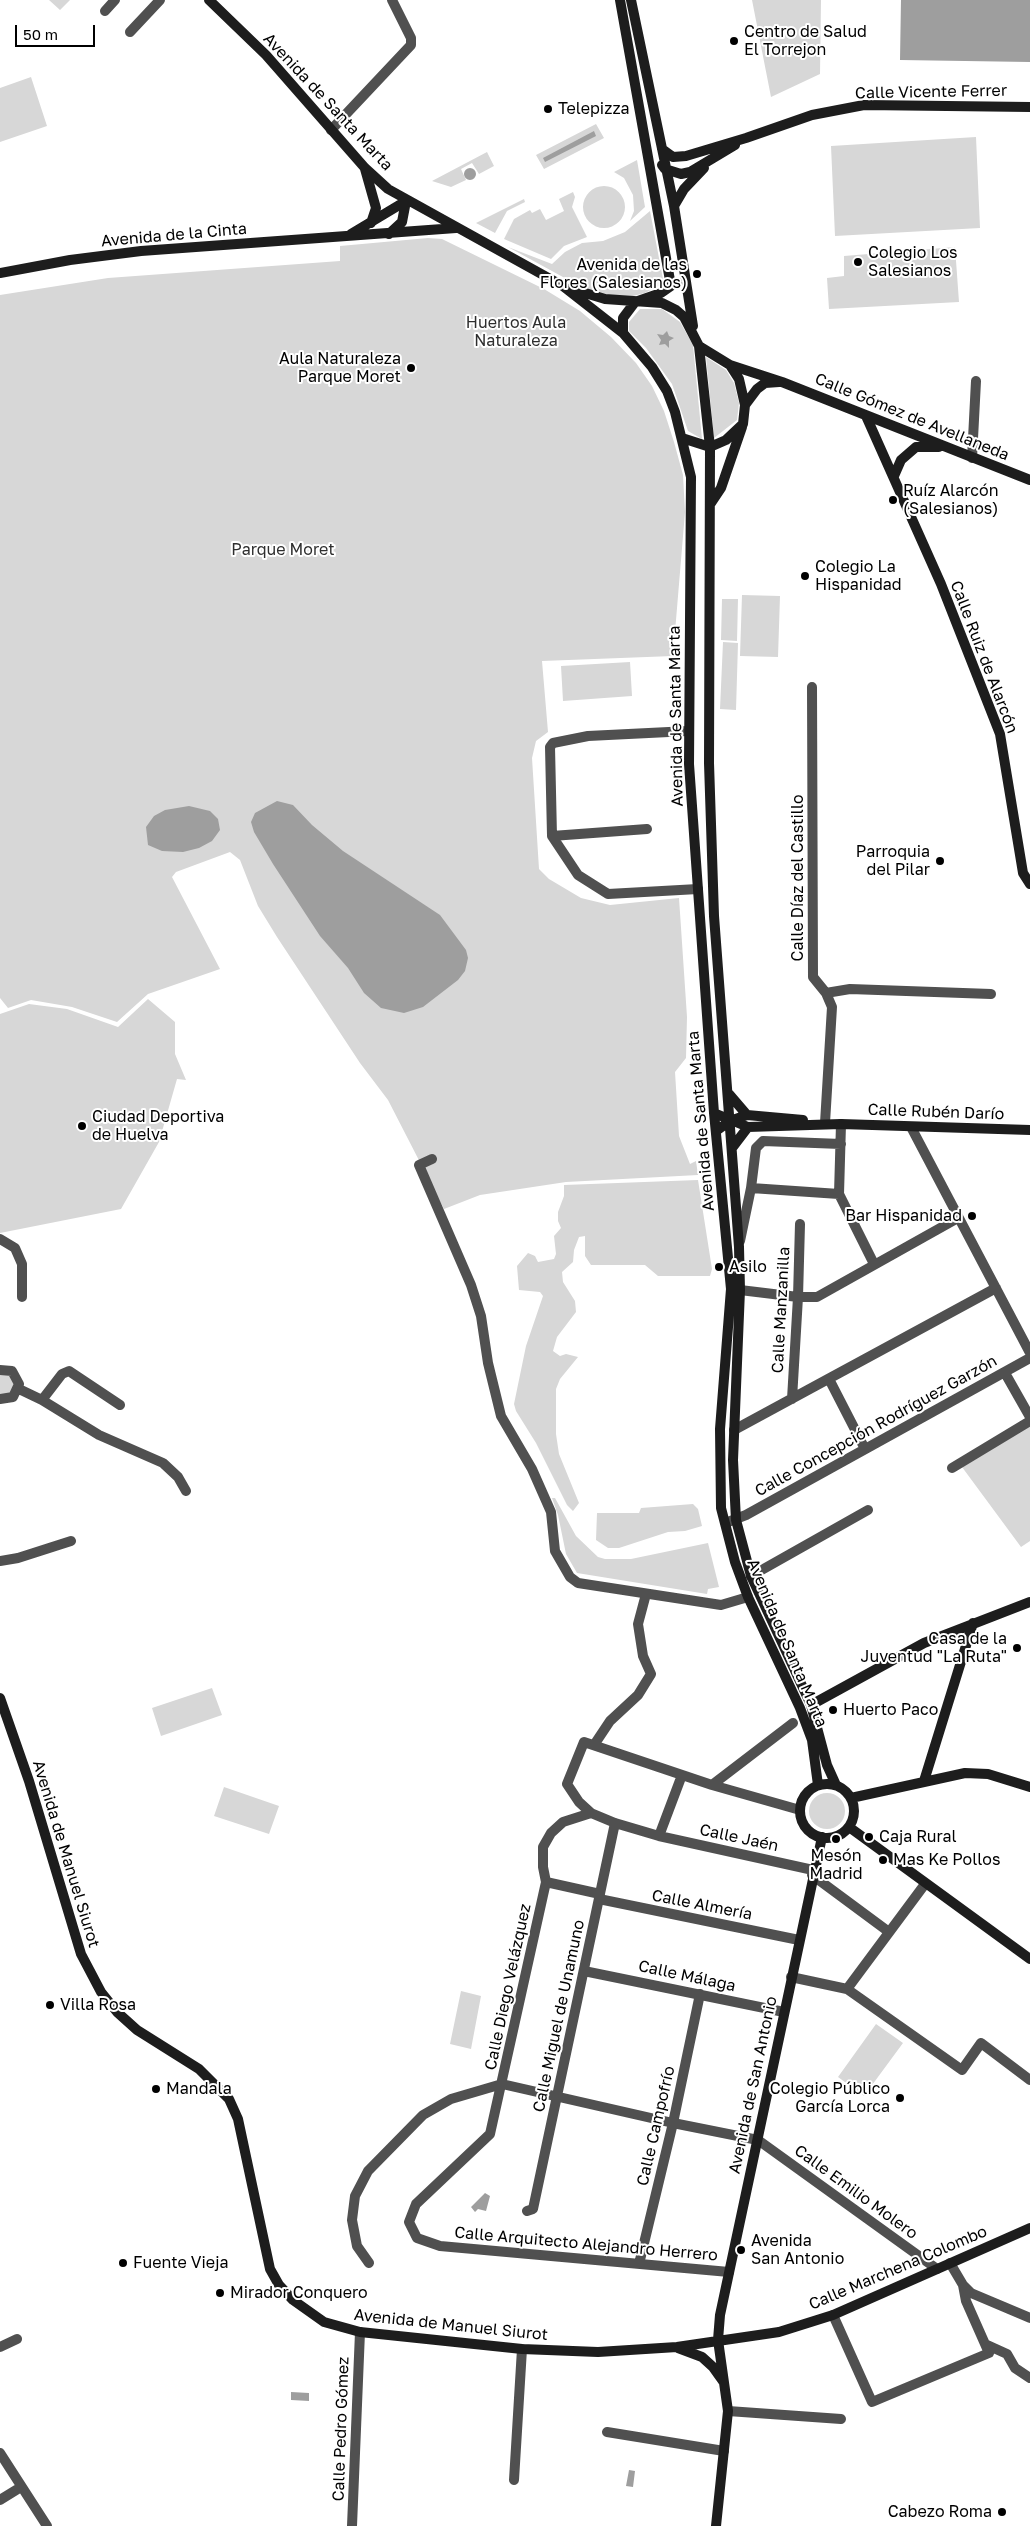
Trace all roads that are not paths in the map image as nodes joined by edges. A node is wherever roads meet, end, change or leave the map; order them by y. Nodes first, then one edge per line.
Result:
1 (115, 0) edge
2 (160, 0) edge
3 (392, 0) edge
4 (620, 0) edge
5 (631, 0) edge
6 (215, 2) edge
7 (105, 11) dead end
8 (130, 32) dead end
9 (1030, 107) edge
10 (641, 121) junction
11 (331, 130) junction
12 (746, 138) junction
13 (662, 149) junction
14 (686, 156) junction
15 (714, 158) junction
16 (365, 168) junction
17 (665, 169) junction
18 (406, 200) junction
19 (674, 206) junction
20 (371, 223) junction
21 (456, 228) junction
22 (351, 234) junction
23 (389, 234) junction
24 (0, 273) edge
25 (670, 273) junction
26 (563, 286) junction
27 (635, 302) junction
28 (623, 333) junction
29 (697, 343) junction
30 (730, 365) junction
31 (976, 381) dead end
32 (782, 382) junction
33 (745, 404) junction
34 (866, 416) junction
35 (743, 424) junction
36 (682, 438) junction
37 (710, 447) junction
38 (944, 447) junction
39 (972, 458) junction
40 (894, 476) junction
41 (1030, 480) edge
42 (710, 504) junction
43 (812, 687) dead end
44 (689, 732) junction
45 (647, 829) dead end
46 (552, 836) junction
47 (1030, 884) edge
48 (698, 888) junction
49 (826, 993) junction
50 (991, 994) dead end
51 (729, 1094) junction
52 (714, 1113) junction
53 (746, 1115) junction
54 (730, 1121) junction
55 (825, 1123) junction
56 (842, 1124) junction
57 (748, 1127) junction
58 (911, 1128) junction
59 (716, 1131) junction
60 (1028, 1133) edge
61 (841, 1144) junction
62 (732, 1148) junction
63 (432, 1159) dead end
64 (751, 1188) junction
65 (839, 1194) junction
66 (958, 1218) junction
67 (800, 1224) dead end
68 (0, 1239) edge
69 (738, 1247) junction
70 (874, 1264) junction
71 (996, 1288) junction
72 (735, 1290) junction
73 (22, 1297) dead end
74 (798, 1297) junction
75 (1030, 1353) edge
76 (1030, 1358) edge
77 (0, 1370) edge
78 (1004, 1373) junction
79 (828, 1379) junction
80 (19, 1389) junction
81 (0, 1399) edge
82 (792, 1399) junction
83 (42, 1400) junction
84 (120, 1406) dead end
85 (1030, 1417) edge
86 (1030, 1421) edge
87 (720, 1429) junction
88 (734, 1430) junction
89 (865, 1449) junction
90 (952, 1468) dead end
91 (186, 1491) dead end
92 (868, 1510) dead end
93 (736, 1520) junction
94 (724, 1523) junction
95 (71, 1542) dead end
96 (0, 1561) edge
97 (751, 1576) junction
98 (646, 1594) junction
99 (748, 1597) junction
100 (1030, 1602) edge
101 (973, 1623) junction
102 (0, 1698) edge
103 (811, 1705) junction
104 (792, 1722) dead end
105 (589, 1744) junction
106 (682, 1775) junction
107 (924, 1781) junction
108 (712, 1785) junction
109 (818, 1785) junction
110 (836, 1785) junction
111 (1030, 1787) edge
112 (851, 1798) junction
113 (800, 1810) junction
114 (591, 1813) junction
115 (615, 1823) junction
116 (849, 1827) junction
117 (659, 1836) junction
118 (822, 1838) junction
119 (813, 1872) junction
120 (546, 1882) junction
121 (925, 1884) junction
122 (599, 1897) junction
123 (889, 1932) junction
124 (799, 1940) junction
125 (1030, 1959) edge
126 (584, 1970) junction
127 (791, 1978) junction
128 (847, 1989) junction
129 (700, 1994) junction
130 (784, 2012) junction
131 (1030, 2080) edge
132 (502, 2084) junction
133 (557, 2096) junction
134 (673, 2123) junction
135 (758, 2140) junction
136 (527, 2211) dead end
137 (1030, 2228) edge
138 (368, 2263) dead end
139 (950, 2263) junction
140 (639, 2264) junction
141 (937, 2269) junction
142 (729, 2272) junction
143 (963, 2285) junction
144 (833, 2315) junction
145 (1030, 2318) edge
146 (360, 2332) junction
147 (17, 2340) dead end
148 (718, 2340) junction
149 (0, 2347) edge
150 (677, 2347) junction
151 (987, 2348) junction
152 (522, 2350) junction
153 (1030, 2378) edge
154 (724, 2383) junction
155 (728, 2411) junction
156 (841, 2419) dead end
157 (607, 2432) dead end
158 (724, 2451) junction
159 (0, 2454) edge
160 (514, 2480) dead end
161 (21, 2487) junction
162 (0, 2500) edge
163 (47, 2526) edge
164 (352, 2526) edge
165 (716, 2526) edge

1 - 7 street
2 - 8 street
3 - 11 street
4 - 10 main road
5 - 13 main road
6 - 11 main road, Avenida de Santa Marta
9 - 12 main road, Calle Vicente Ferrer
10 - 17 main road
10 - 25 main road
11 - 16 main road, Avenida de Santa Marta
12 - 14 main road, Calle Vicente Ferrer
12 - 15 main road, Calle Vicente Ferrer
13 - 14 main road
13 - 17 main road
14 - 17 main road, Calle Vicente Ferrer
15 - 17 main road, Calle Vicente Ferrer
15 - 19 main road, Calle Vicente Ferrer
16 - 18 main road, Avenida de Santa Marta
16 - 20 main road
17 - 19 main road
17 - 25 main road
18 - 20 main road, Avenida de la Cinta
18 - 21 main road, Avenida de Santa Marta
18 - 23 main road
19 - 29 main road
20 - 22 main road, Avenida de la Cinta
21 - 23 main road, Avenida de la Cinta
21 - 26 main road, Avenida de Santa Marta
22 - 23 main road, Avenida de la Cinta
22 - 24 main road, Avenida de la Cinta
25 - 27 main road
26 - 27 main road, Avenida de Santa Marta
26 - 28 main road, Avenida de Santa Marta
27 - 28 main road
27 - 29 main road, Avenida de Santa Marta
28 - 36 main road, Avenida de Santa Marta
29 - 30 main road
29 - 37 main road, Avenida de Santa Marta
30 - 32 main road, Calle Gómez de Avellaneda
30 - 33 main road
31 - 39 street
32 - 33 main road
32 - 34 main road, Calle Gómez de Avellaneda
33 - 35 main road
34 - 38 main road, Calle Gómez de Avellaneda
34 - 40 main road, Calle Ruiz de Alarcón
35 - 37 main road
35 - 42 main road
36 - 37 main road
36 - 44 main road, Avenida de Santa Marta
37 - 42 main road, Avenida de Santa Marta
38 - 39 main road, Calle Gómez de Avellaneda
38 - 40 main road
39 - 41 main road, Calle Gómez de Avellaneda
40 - 47 main road, Calle Ruiz de Alarcón
42 - 51 main road, Avenida de Santa Marta
43 - 49 street, Calle Díaz del Castillo
44 - 46 street
44 - 48 main road, Avenida de Santa Marta
45 - 46 street
46 - 48 street
48 - 52 main road, Avenida de Santa Marta
49 - 50 street
49 - 55 street, Calle Díaz del Castillo
51 - 53 main road
51 - 54 main road, Avenida de Santa Marta
52 - 54 main road, Calle Rubén Darío
52 - 59 main road, Avenida de Santa Marta
53 - 54 main road, Calle Rubén Darío
53 - 55 main road, Calle Rubén Darío
54 - 57 main road, Calle Rubén Darío
54 - 59 main road, Calle Rubén Darío
54 - 62 main road, Avenida de Santa Marta
55 - 56 main road, Calle Rubén Darío
56 - 57 main road, Calle Rubén Darío
56 - 58 main road, Calle Rubén Darío
56 - 61 street
57 - 62 main road
58 - 60 main road, Calle Rubén Darío
58 - 66 street
59 - 72 main road, Avenida de Santa Marta
61 - 64 street
61 - 65 street
62 - 69 main road, Avenida de Santa Marta
63 - 98 street
64 - 65 street
64 - 69 street
65 - 70 street
66 - 70 street
66 - 71 street
67 - 74 street, Calle Manzanilla
68 - 73 street
69 - 72 main road, Avenida de Santa Marta
70 - 74 street
71 - 75 street
71 - 79 street
72 - 74 street
72 - 87 main road, Avenida de Santa Marta
72 - 88 main road, Avenida de Santa Marta
74 - 82 street, Calle Manzanilla
76 - 78 street, Calle Concepción Rodríguez Garzón
77 - 80 street
78 - 85 street
78 - 89 street, Calle Concepción Rodríguez Garzón
79 - 82 street
79 - 89 street
80 - 81 street
80 - 83 street
82 - 88 street
83 - 84 street
83 - 91 street
86 - 90 street
87 - 88 main road
87 - 94 main road, Avenida de Santa Marta
88 - 93 main road, Avenida de Santa Marta
89 - 93 street, Calle Concepción Rodríguez Garzón
92 - 97 street
93 - 94 street, Calle Concepción Rodríguez Garzón
93 - 97 main road, Avenida de Santa Marta
94 - 99 main road, Avenida de Santa Marta
95 - 96 street
97 - 103 main road, Avenida de Santa Marta
98 - 99 street
98 - 105 street
99 - 109 main road, Avenida de Santa Marta
100 - 101 main road
101 - 103 main road
101 - 107 main road
102 - 146 main road, Avenida de Manuel Siurot
103 - 110 main road, Avenida de Santa Marta
104 - 108 street
105 - 106 street
105 - 114 street
106 - 108 street
106 - 117 street
107 - 111 main road
107 - 112 main road
108 - 113 street
109 - 110 main road
109 - 113 main road
110 - 112 main road
112 - 116 main road
113 - 118 main road
114 - 115 street, Calle Jaén
114 - 120 street, Calle Diego Velázquez
115 - 117 street, Calle Jaén
115 - 122 street, Calle Miguel de Unamuno
116 - 118 main road
116 - 121 main road
117 - 119 street, Calle Jaén
118 - 119 main road, Avenida de San Antonio
119 - 123 street
119 - 124 main road, Avenida de San Antonio
120 - 122 street, Calle Almería
120 - 132 street, Calle Diego Velázquez
121 - 123 street
121 - 125 main road
122 - 124 street, Calle Almería
122 - 126 street, Calle Miguel de Unamuno
123 - 128 street
124 - 127 main road, Avenida de San Antonio
126 - 129 street, Calle Málaga
126 - 133 street, Calle Miguel de Unamuno
127 - 128 street
127 - 130 main road, Avenida de San Antonio
128 - 131 street
129 - 130 street, Calle Málaga
129 - 134 street, Calle Campofrío
130 - 135 main road, Avenida de San Antonio
132 - 133 street
132 - 138 street, Calle Diego Velázquez
132 - 140 street, Calle Arquitecto Alejandro Herrero
133 - 134 street
133 - 136 street, Calle Miguel de Unamuno
134 - 135 street
134 - 140 street, Calle Campofrío
135 - 141 street, Calle Emilio Molero
135 - 142 main road, Avenida de San Antonio
137 - 139 main road, Calle Marchena Colombo
139 - 141 main road, Calle Marchena Colombo
139 - 143 street
140 - 142 street, Calle Arquitecto Alejandro Herrero
141 - 144 main road, Calle Marchena Colombo
142 - 148 main road, Avenida de San Antonio
143 - 145 street
143 - 151 street
144 - 148 main road, Calle Marchena Colombo
144 - 151 street
146 - 152 main road, Avenida de Manuel Siurot
146 - 164 street, Calle Pedro Gómez
147 - 149 street
148 - 150 main road, Avenida de Manuel Siurot
148 - 154 main road, Avenida de Manuel Siurot
150 - 152 main road, Avenida de Manuel Siurot
150 - 154 main road, Avenida de Manuel Siurot
151 - 153 street
152 - 160 street
154 - 155 main road, Avenida de Manuel Siurot
155 - 156 street
155 - 158 main road, Avenida de Manuel Siurot
157 - 158 street
158 - 165 main road, Avenida de Manuel Siurot
159 - 161 street
161 - 162 street
161 - 163 street

